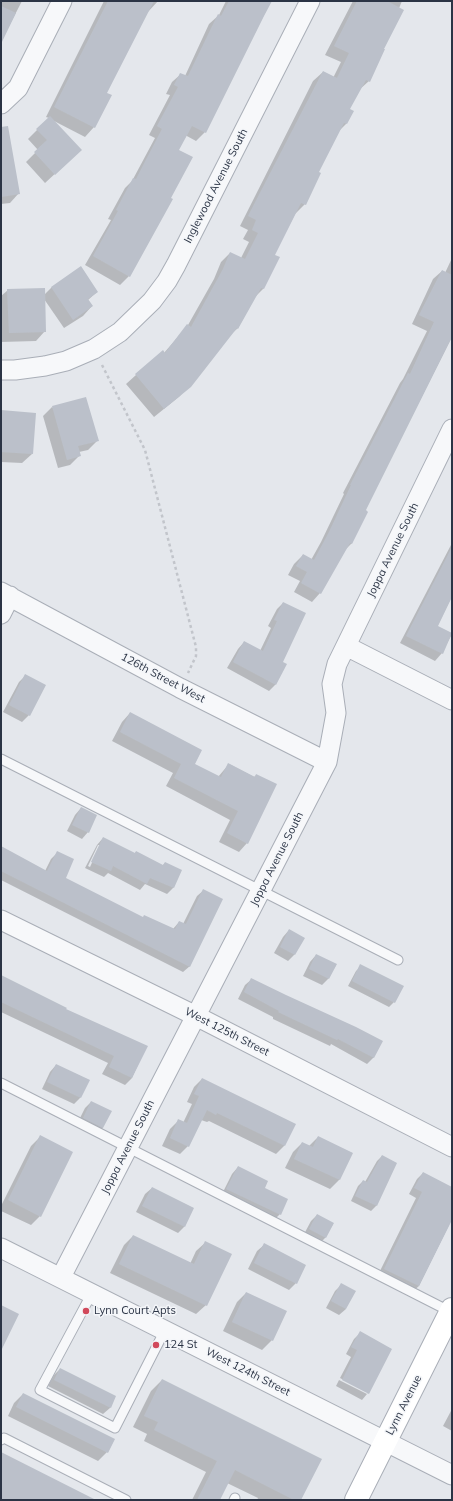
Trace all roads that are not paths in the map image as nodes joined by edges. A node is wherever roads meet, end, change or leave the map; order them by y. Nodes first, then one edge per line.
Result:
1 (62, 1) edge
2 (310, 1) edge
3 (1, 104) edge
4 (1, 370) edge
5 (452, 429) edge
6 (5, 594) edge
7 (1, 614) edge
8 (346, 646) junction
9 (452, 700) edge
10 (1, 758) edge
11 (327, 762) junction
12 (261, 890) junction
13 (1, 920) edge
14 (398, 960) dead end
15 (196, 1016) junction
16 (1, 1083) edge
17 (452, 1147) edge
18 (128, 1148) junction
19 (1, 1248) edge
20 (61, 1277) junction
21 (92, 1293) junction
22 (452, 1311) edge
23 (165, 1330) junction
24 (1, 1440) edge
25 (386, 1441) junction
26 (452, 1475) edge
27 (126, 1500) edge
28 (356, 1500) edge

1 - 3 street
2 - 4 street, Inglewood Avenue South
5 - 8 street, Joppa Avenue South
6 - 7 street
6 - 11 street, 126th Street West
8 - 9 street
8 - 11 street, Joppa Avenue South
10 - 12 lane
11 - 12 street, Joppa Avenue South
12 - 14 lane
12 - 15 street, Joppa Avenue South
13 - 15 street, West 125th Street
15 - 17 street, West 125th Street
15 - 18 street, Joppa Avenue South
16 - 18 lane
18 - 20 street, Joppa Avenue South
18 - 22 lane
19 - 20 street, West 124th Street
20 - 21 street, West 124th Street
21 - 23 street, West 124th Street
21 - 23 lane
22 - 25 main road, Lynn Avenue
23 - 25 street, West 124th Street
24 - 27 lane
25 - 26 street, West 124th Street
25 - 28 main road, Lynn Avenue

